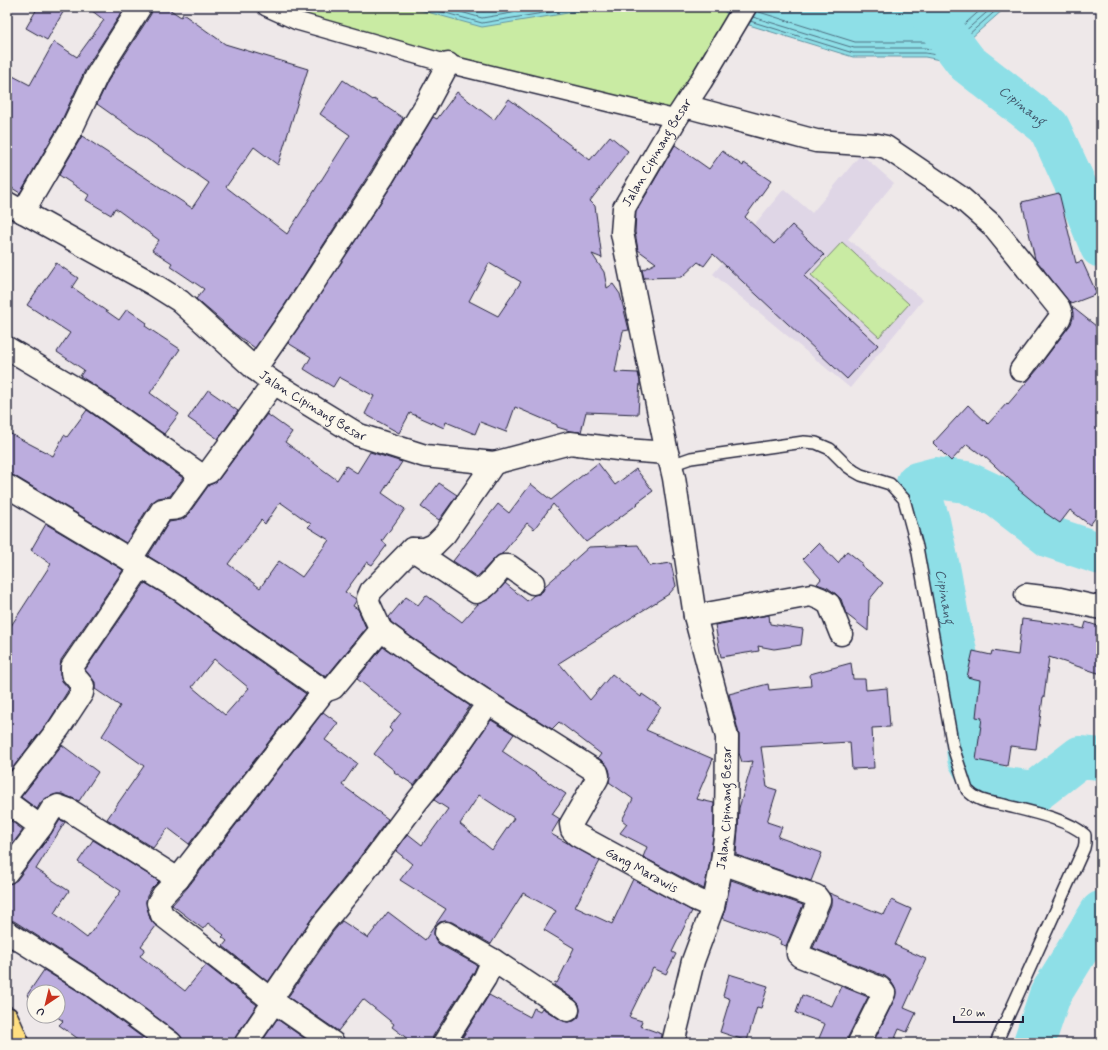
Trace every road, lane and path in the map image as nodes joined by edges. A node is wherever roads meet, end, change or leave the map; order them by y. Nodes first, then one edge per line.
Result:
1 (140, 7) edge
2 (266, 7) edge
3 (745, 7) edge
4 (448, 64) junction
5 (681, 113) junction
6 (15, 208) edge
7 (7, 348) edge
8 (255, 369) junction
9 (1022, 370) dead end
10 (274, 383) junction
11 (669, 459) junction
12 (494, 463) junction
13 (201, 475) junction
14 (7, 486) edge
15 (412, 549) junction
16 (136, 563) junction
17 (533, 583) dead end
18 (1026, 595) dead end
19 (1101, 608) edge
20 (695, 616) junction
21 (381, 630) junction
22 (841, 634) dead end
23 (324, 691) junction
24 (488, 703) junction
25 (7, 795) edge
26 (7, 802) edge
27 (41, 827) junction
28 (722, 863) junction
29 (7, 872) edge
30 (178, 879) junction
31 (713, 907) junction
32 (7, 932) edge
33 (446, 933) dead end
34 (494, 960) junction
35 (274, 1002) junction
36 (568, 1010) dead end
37 (7, 1018) edge
38 (18, 1043) edge
39 (171, 1043) edge
40 (246, 1043) edge
41 (333, 1043) edge
42 (444, 1043) edge
43 (673, 1043) edge
44 (859, 1043) edge
45 (996, 1043) edge

1 - 6 street
2 - 4 street
3 - 5 street, Jalan Cipinang Besar
4 - 5 street
4 - 8 street
5 - 9 street
5 - 11 street, Jalan Cipinang Besar
6 - 8 street, Jalan Cipinang Besar
7 - 13 street
8 - 10 street, Jalan Cipinang Besar
10 - 12 street, Jalan Cipinang Besar
10 - 13 street
11 - 12 street, Jalan Cipinang Besar
11 - 20 street, Jalan Cipinang Besar
11 - 45 lane
12 - 15 street
13 - 16 street
14 - 16 street
15 - 17 street
15 - 21 street
16 - 23 street
16 - 25 street
18 - 19 street
20 - 22 street
20 - 28 street, Jalan Cipinang Besar
21 - 23 street
21 - 24 street
23 - 30 street
24 - 31 street, Gang Marawis
24 - 35 street
26 - 27 street
27 - 29 street
27 - 30 street
28 - 31 street, Jalan Cipinang Besar
28 - 44 street
30 - 35 street
31 - 43 street, Jalan Cipinang Besar
32 - 39 street
33 - 34 street
34 - 36 street
34 - 42 street
35 - 40 street
35 - 41 street
37 - 38 main road

